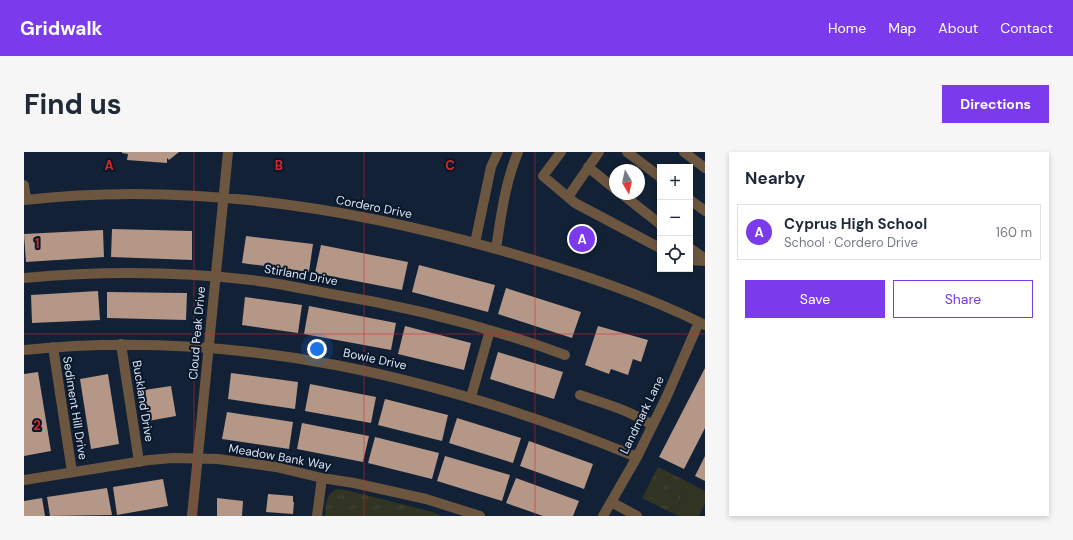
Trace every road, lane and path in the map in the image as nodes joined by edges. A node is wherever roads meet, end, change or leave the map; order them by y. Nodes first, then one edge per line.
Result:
1 (228, 152) edge
2 (498, 152) edge
3 (518, 152) edge
4 (561, 152) edge
5 (599, 152) edge
6 (627, 152) edge
7 (684, 152) edge
8 (588, 168) junction
9 (705, 168) edge
10 (657, 175) edge
11 (609, 184) edge
12 (24, 185) edge
13 (568, 197) junction
14 (222, 198) junction
15 (25, 200) edge
16 (630, 200) edge
17 (693, 202) edge
18 (705, 211) edge
19 (657, 222) edge
20 (475, 243) junction
21 (657, 246) edge
22 (496, 249) junction
23 (693, 250) edge
24 (693, 260) edge
25 (705, 260) edge
26 (215, 276) junction
27 (24, 278) edge
28 (702, 323) edge
29 (490, 330) junction
30 (121, 344) junction
31 (53, 347) junction
32 (208, 347) junction
33 (24, 350) edge
34 (565, 354) dead end
35 (580, 396) dead end
36 (471, 397) junction
37 (652, 425) junction
38 (637, 456) junction
39 (198, 458) junction
40 (139, 462) junction
41 (72, 472) junction
42 (322, 478) junction
43 (24, 480) edge
44 (611, 502) junction
45 (463, 513) edge
46 (192, 516) edge
47 (317, 516) edge
48 (480, 516) edge
49 (603, 516) edge
50 (637, 516) edge

1 - 14 street, Cloud Peak Drive
2 - 20 street
3 - 22 street
4 - 13 street
5 - 8 street
6 - 10 street
7 - 9 street
8 - 11 street
8 - 13 street
12 - 15 street
13 - 21 street
14 - 15 street, Cordero Drive
14 - 20 street, Cordero Drive
14 - 26 street, Cloud Peak Drive
16 - 19 street
17 - 18 street
20 - 22 street, Cordero Drive
22 - 28 street, Cordero Drive
23 - 25 street
24 - 25 street
26 - 27 street, Stirland Drive
26 - 29 street, Stirland Drive
26 - 32 street, Cloud Peak Drive
28 - 37 street, Landmark Lane
29 - 34 street, Stirland Drive
29 - 36 street
30 - 31 street, Bowie Drive
30 - 32 street, Bowie Drive
30 - 40 street, Buckland Drive
31 - 33 street, Bowie Drive
31 - 41 street, Sediment Hill Drive
32 - 36 street, Bowie Drive
32 - 39 street, Cloud Peak Drive
35 - 37 street
36 - 38 street, Bowie Drive
37 - 38 street, Landmark Lane
38 - 44 street, Landmark Lane
39 - 40 street, Meadow Bank Way
39 - 42 street, Meadow Bank Way
39 - 46 street, Cloud Peak Drive
40 - 41 street, Meadow Bank Way
41 - 43 street, Meadow Bank Way
42 - 45 street, Meadow Bank Way
42 - 47 street
44 - 49 street, Landmark Lane
44 - 50 street
45 - 48 street, Meadow Bank Way

